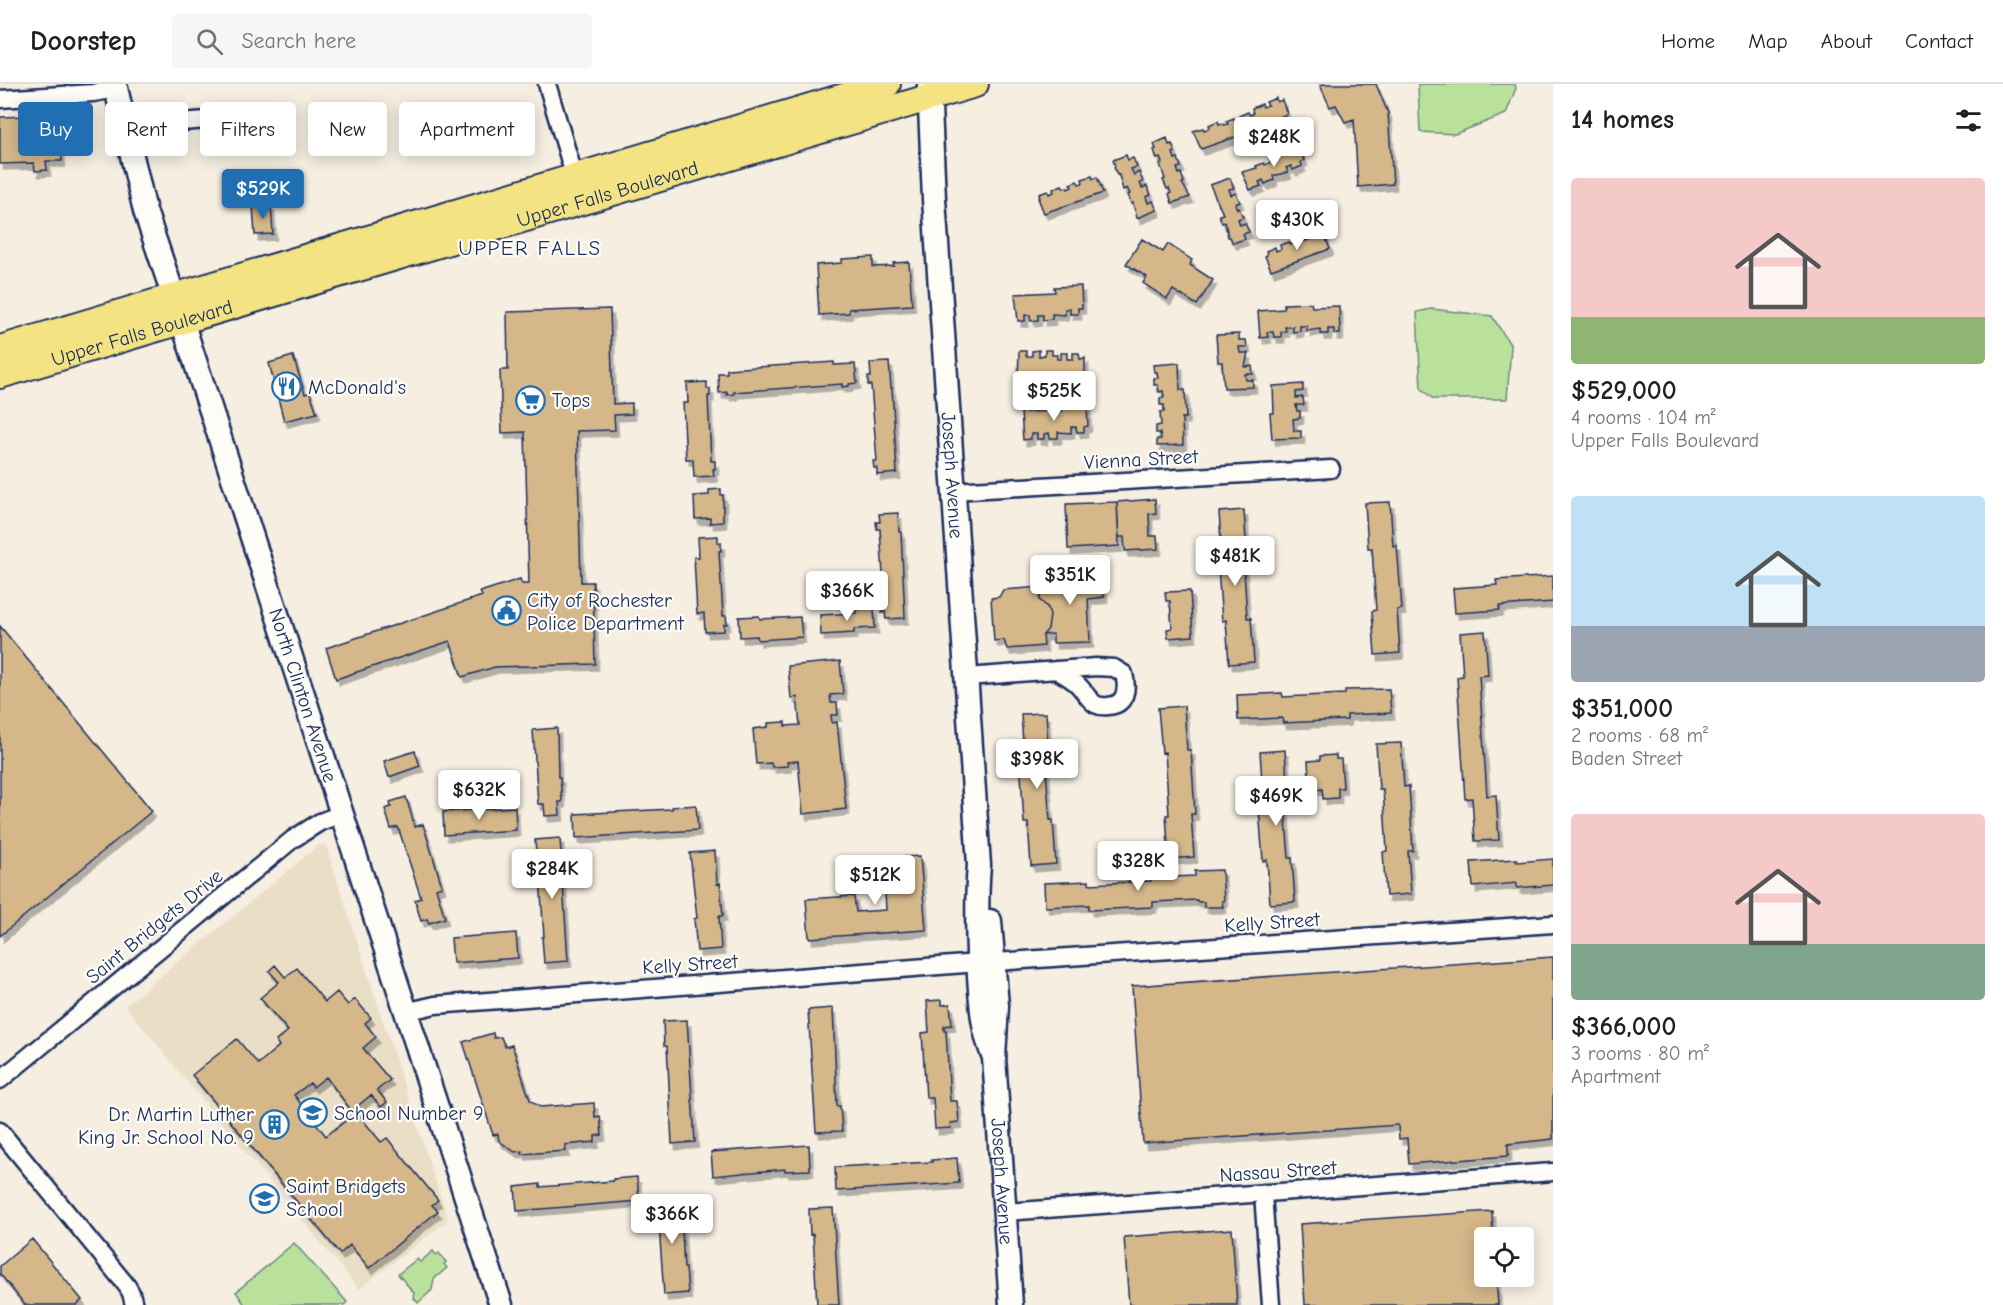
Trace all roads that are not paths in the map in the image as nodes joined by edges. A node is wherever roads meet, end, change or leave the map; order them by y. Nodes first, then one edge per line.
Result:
1 (547, 84) edge
2 (887, 84) edge
3 (975, 84) edge
4 (116, 87) edge
5 (930, 91) edge
6 (0, 99) edge
7 (120, 102) edge
8 (132, 156) edge
9 (575, 178) junction
10 (178, 309) junction
11 (2, 348) edge
12 (0, 375) edge
13 (1331, 469) dead end
14 (953, 491) junction
15 (1056, 670) dead end
16 (967, 677) junction
17 (341, 814) junction
18 (1553, 924) edge
19 (986, 963) junction
20 (405, 1012) junction
21 (0, 1080) edge
22 (0, 1131) edge
23 (1553, 1172) edge
24 (1263, 1193) junction
25 (1005, 1212) junction
26 (134, 1305) edge
27 (501, 1305) edge
28 (1011, 1305) edge
29 (1271, 1305) edge

1 - 9 street
2 - 9 main road, Upper Falls Boulevard
3 - 5 main road, Upper Falls Boulevard
4 - 6 street
4 - 7 main road, North Clinton Avenue
5 - 10 main road, Upper Falls Boulevard
5 - 14 main road, Joseph Avenue
8 - 10 main road, North Clinton Avenue
9 - 10 main road, Upper Falls Boulevard
10 - 11 main road, Upper Falls Boulevard
10 - 12 main road, Upper Falls Boulevard
10 - 17 main road, North Clinton Avenue
13 - 14 street, Vienna Street
14 - 16 main road, Joseph Avenue
15 - 16 street
16 - 19 main road, Joseph Avenue
17 - 20 main road, North Clinton Avenue
17 - 21 street, Saint Bridgets Drive
18 - 19 street, Kelly Street
19 - 20 street, Kelly Street
19 - 25 main road, Joseph Avenue
20 - 27 main road, North Clinton Avenue
22 - 26 street
23 - 24 street, Nassau Street
24 - 25 street, Nassau Street
24 - 29 street
25 - 28 main road, Joseph Avenue

